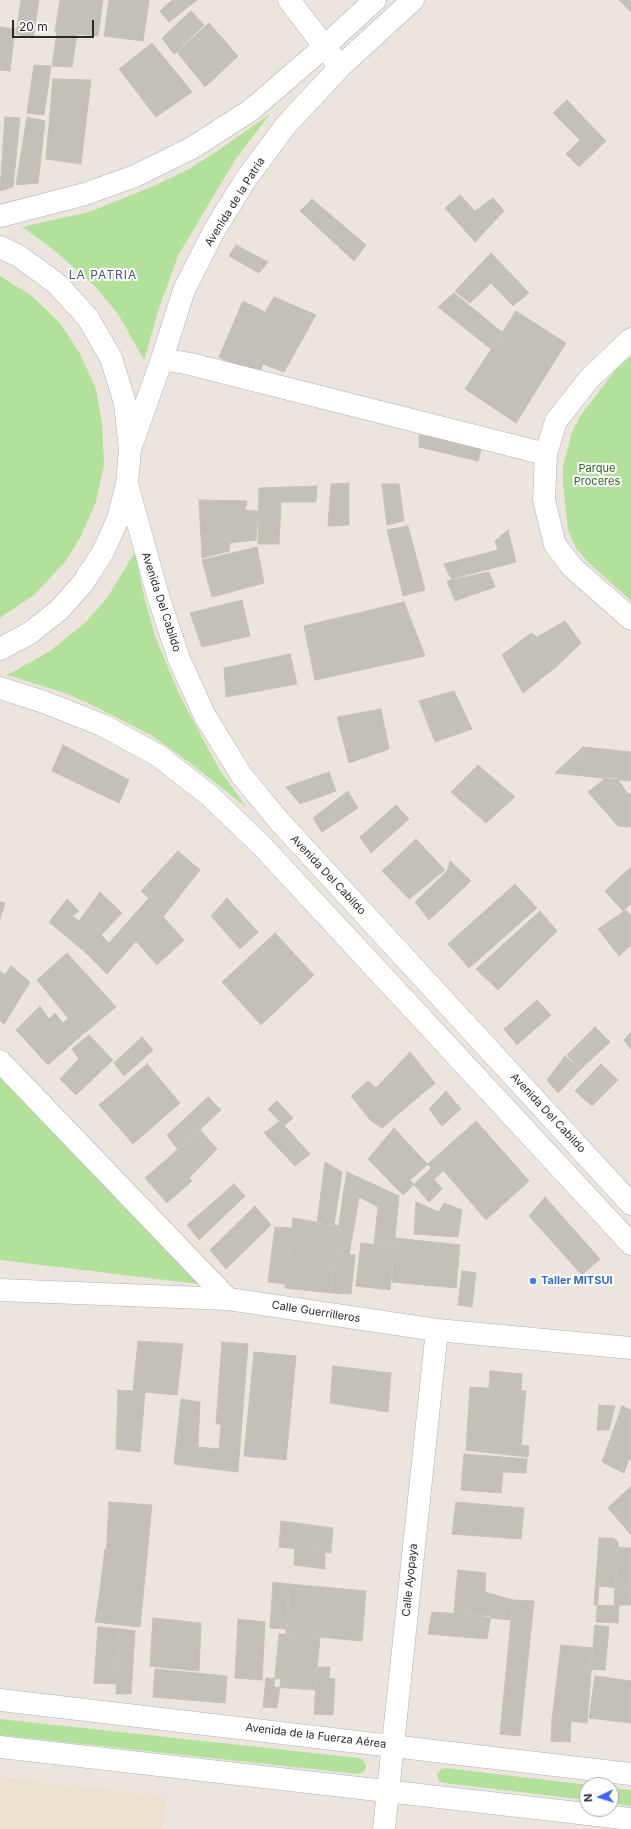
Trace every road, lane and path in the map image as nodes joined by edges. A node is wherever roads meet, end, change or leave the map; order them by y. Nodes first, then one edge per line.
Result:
1 (289, 0) edge
2 (375, 0) edge
3 (412, 0) edge
4 (324, 47) junction
5 (340, 67) junction
6 (0, 216) edge
7 (0, 247) edge
8 (631, 339) edge
9 (162, 359) junction
10 (130, 449) junction
11 (546, 454) junction
12 (127, 484) junction
13 (631, 619) edge
14 (0, 649) edge
15 (0, 688) edge
16 (0, 1061) edge
17 (631, 1204) edge
18 (631, 1244) edge
19 (0, 1290) edge
20 (228, 1299) junction
21 (437, 1330) junction
22 (631, 1348) edge
23 (0, 1700) edge
24 (392, 1745) junction
25 (0, 1747) edge
26 (631, 1774) edge
27 (388, 1792) junction
28 (631, 1819) edge
29 (384, 1829) edge

1 - 4 street
2 - 4 street
3 - 5 street, Avenida de la Patria
4 - 5 street
4 - 6 street
5 - 9 street, Avenida de la Patria
7 - 10 street
8 - 11 street
9 - 10 street, Avenida de la Patria
9 - 11 street
10 - 12 street
11 - 13 street
12 - 14 street
12 - 17 street, Avenida Del Cabildo
15 - 18 street
16 - 20 street
19 - 20 street, Calle Guerrilleros
20 - 21 street, Calle Guerrilleros
21 - 22 street, Calle Guerrilleros
21 - 24 street, Calle Ayopaya
23 - 24 street, Avenida de la Fuerza Aérea
24 - 26 street, Avenida de la Fuerza Aérea
24 - 27 street, Calle Ayopaya
25 - 27 street
27 - 28 street
27 - 29 street, Calle Ayopaya

